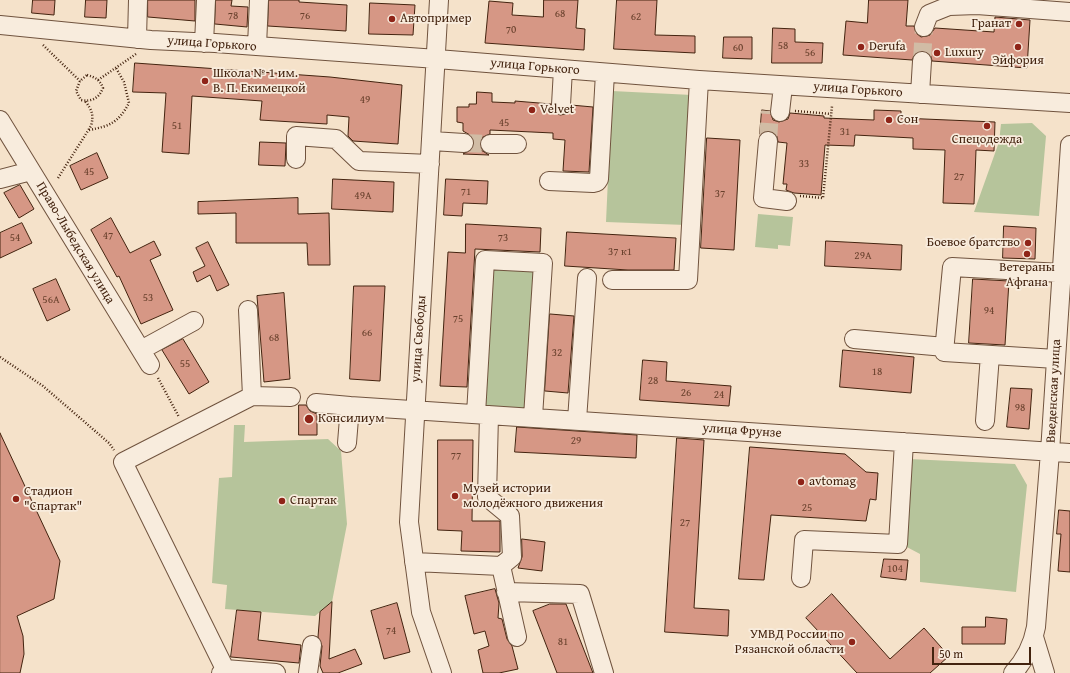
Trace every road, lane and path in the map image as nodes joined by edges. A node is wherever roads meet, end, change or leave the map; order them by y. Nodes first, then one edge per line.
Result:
1 (138, 0) edge
2 (206, 0) edge
3 (259, 0) edge
4 (439, 0) edge
5 (977, 3) edge
6 (1070, 12) edge
7 (0, 25) edge
8 (924, 27) tunnel mouth
9 (39, 41) dead end
10 (204, 42) junction
11 (139, 44) junction
12 (257, 46) junction
13 (437, 59) junction
14 (922, 61) tunnel mouth
15 (116, 68) junction
16 (563, 69) junction
17 (605, 73) junction
18 (98, 80) junction
19 (699, 80) junction
20 (80, 81) junction
21 (778, 85) junction
22 (920, 94) junction
23 (85, 101) junction
24 (1070, 103) edge
25 (561, 105) dead end
26 (832, 106) dead end
27 (777, 111) joint
28 (831, 114) junction
29 (0, 120) edge
30 (89, 130) junction
31 (432, 141) junction
32 (768, 141) tunnel mouth
33 (464, 143) tunnel mouth
34 (490, 144) tunnel mouth
35 (517, 144) dead end
36 (1070, 145) edge
37 (296, 159) dead end
38 (430, 164) junction
39 (31, 171) junction
40 (58, 178) dead end
41 (0, 179) edge
42 (549, 181) dead end
43 (787, 201) joint
44 (1061, 273) junction
45 (587, 278) dead end
46 (612, 280) dead end
47 (248, 310) dead end
48 (194, 321) dead end
49 (854, 340) dead end
50 (945, 347) junction
51 (141, 350) junction
52 (1061, 353) edge
53 (990, 355) junction
54 (0, 357) edge
55 (154, 371) joint
56 (252, 396) junction
57 (291, 397) dead end
58 (316, 403) dead end
59 (350, 406) junction
60 (415, 410) junction
61 (483, 414) junction
62 (533, 417) junction
63 (577, 420) junction
64 (985, 421) dead end
65 (186, 430) junction
66 (904, 442) junction
67 (347, 443) dead end
68 (1050, 452) junction
69 (1070, 453) edge
70 (123, 462) junction
71 (414, 562) junction
72 (500, 566) junction
73 (801, 578) dead end
74 (506, 592) junction
75 (517, 637) dead end
76 (1034, 637) junction
77 (312, 645) dead end
78 (223, 671) edge
79 (276, 673) edge
80 (308, 673) edge
81 (442, 673) edge
82 (604, 673) edge
83 (1013, 673) edge
84 (1045, 673) edge

1 - 11 street
2 - 10 street
3 - 12 street
4 - 13 street, улица Свободы
5 - 6 street
5 - 8 street
7 - 11 street, улица Горького
9 - 20 path
10 - 11 street, улица Горького
10 - 12 street, улица Горького
11 - 15 path
12 - 13 street, улица Горького
13 - 16 street, улица Горького
13 - 31 street, улица Свободы
14 - 22 street
15 - 18 path
15 - 30 path
16 - 17 street, улица Горького
16 - 25 street
17 - 19 street, улица Горького
17 - 42 street
18 - 20 path
18 - 23 path
19 - 21 street, улица Горького
19 - 46 street
20 - 23 path
21 - 22 street, улица Горького
21 - 27 street
22 - 24 street, улица Горького
23 - 30 path
26 - 28 path
27 - 28 path
28 - 43 path
29 - 39 street, Право-Лыбедская улица
30 - 40 path
31 - 33 street
31 - 38 street, улица Свободы
32 - 43 street
34 - 35 street
36 - 44 street, Введенская улица
37 - 38 street
38 - 60 street, улица Свободы
39 - 41 street
39 - 51 street, Право-Лыбедская улица
44 - 50 street
44 - 52 street, Введенская улица
45 - 63 street
47 - 56 street
48 - 51 street
49 - 50 street
50 - 53 street
51 - 55 street, Право-Лыбедская улица
52 - 53 street
52 - 68 street, Введенская улица
53 - 64 street
54 - 70 path
55 - 65 path
56 - 57 street
56 - 65 street
58 - 59 street, улица Фрунзе
59 - 60 street, улица Фрунзе
59 - 67 street
60 - 61 street, улица Фрунзе
60 - 71 street, улица Свободы
61 - 62 street, улица Фрунзе
61 - 62 street
61 - 72 street
62 - 63 street, улица Фрунзе
63 - 66 street, улица Фрунзе
65 - 70 street
66 - 68 street, улица Фрунзе
66 - 73 street
68 - 69 street, улица Фрунзе
68 - 76 street, Введенская улица
70 - 78 street
71 - 72 street
71 - 81 street, улица Свободы
72 - 74 street
74 - 75 street
74 - 82 street
76 - 83 street, Введенская улица
76 - 84 street, Введенская улица
77 - 80 street
78 - 79 street

